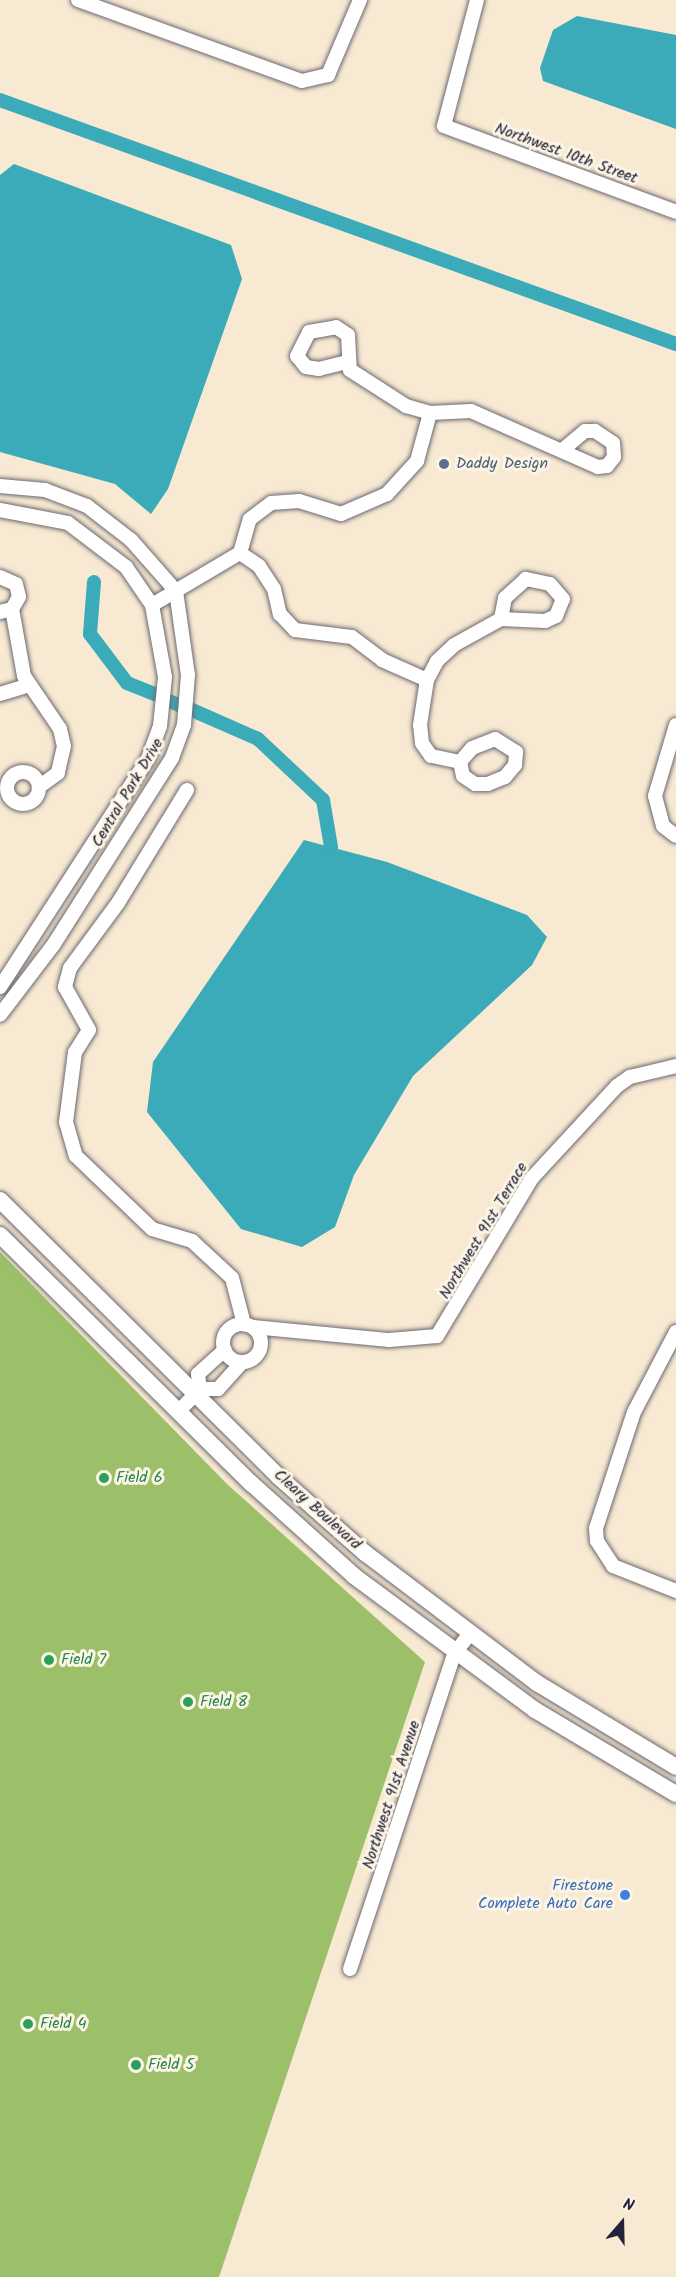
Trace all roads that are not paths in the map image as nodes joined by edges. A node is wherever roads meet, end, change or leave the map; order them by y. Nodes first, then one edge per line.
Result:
1 (78, 0) edge
2 (360, 0) edge
3 (477, 0) edge
4 (115, 6) edge
5 (676, 212) edge
6 (347, 362) dead end
7 (430, 413) junction
8 (562, 450) dead end
9 (0, 486) edge
10 (0, 510) edge
11 (240, 553) junction
12 (0, 577) edge
13 (176, 591) junction
14 (152, 605) junction
15 (6, 610) edge
16 (501, 619) junction
17 (427, 680) junction
18 (29, 685) junction
19 (0, 694) edge
20 (676, 725) edge
21 (460, 762) dead end
22 (39, 787) dead end
23 (187, 790) dead end
24 (676, 836) edge
25 (0, 987) edge
26 (0, 1015) edge
27 (676, 1066) edge
28 (0, 1200) edge
29 (0, 1235) edge
30 (248, 1325) junction
31 (676, 1332) edge
32 (288, 1333) junction
33 (261, 1348) junction
34 (225, 1350) junction
35 (242, 1362) junction
36 (197, 1392) junction
37 (179, 1411) junction
38 (676, 1591) edge
39 (469, 1635) junction
40 (454, 1654) junction
41 (676, 1767) edge
42 (676, 1794) edge
43 (351, 1969) dead end

1 - 4 street
2 - 4 street
3 - 5 street, Northwest 10th Street
6 - 7 street
7 - 8 street
7 - 11 street
9 - 13 street
10 - 14 street, Central Park Drive
11 - 13 street
11 - 17 street
12 - 15 street
13 - 14 street
13 - 26 street, Central Park Drive
14 - 25 street, Central Park Drive
15 - 18 street
16 - 16 street
16 - 17 street
17 - 21 street
18 - 19 street
18 - 22 street
20 - 24 street
23 - 30 street
27 - 32 street, Northwest 91st Terrace
28 - 36 street, Cleary Boulevard
29 - 37 street, Cleary Boulevard
30 - 32 street
30 - 33 street
30 - 34 street
31 - 38 street
32 - 33 street
33 - 35 street
34 - 35 street
34 - 36 street
35 - 36 street
36 - 37 street
36 - 39 street, Cleary Boulevard
37 - 40 street, Cleary Boulevard
39 - 40 street, Northwest 91st Avenue
39 - 41 street, Cleary Boulevard
40 - 42 street, Cleary Boulevard
40 - 43 street, Northwest 91st Avenue

